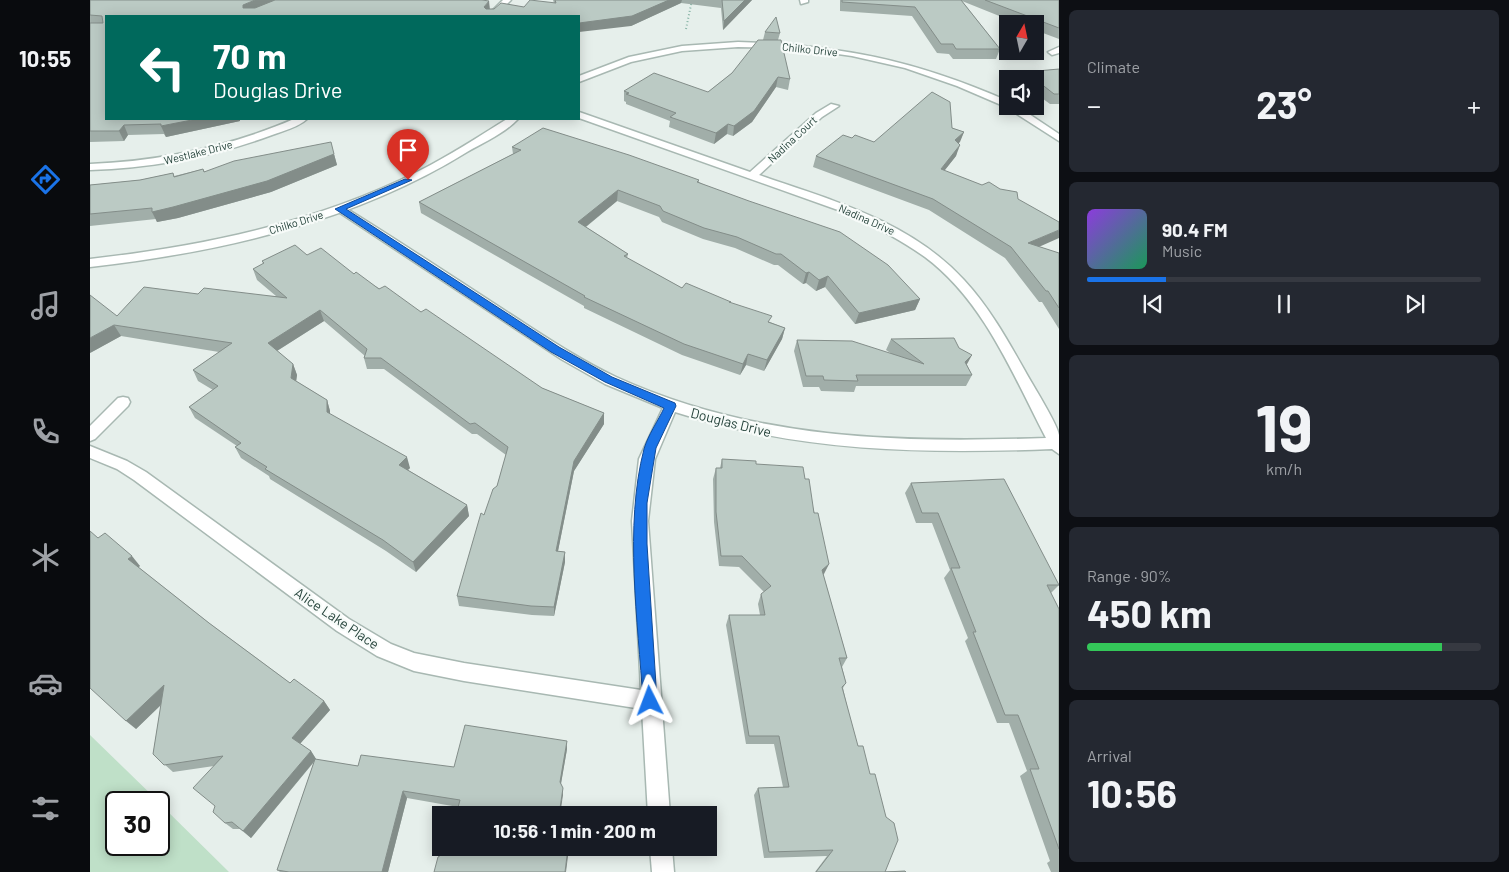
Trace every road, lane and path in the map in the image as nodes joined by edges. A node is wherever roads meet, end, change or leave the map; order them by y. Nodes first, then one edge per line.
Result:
1 (507, 0) edge
2 (692, 0) edge
3 (491, 15) edge
4 (691, 49) junction
5 (580, 79) edge
6 (999, 101) edge
7 (834, 106) dead end
8 (580, 115) edge
9 (1023, 115) edge
10 (299, 120) edge
11 (511, 120) edge
12 (1059, 138) edge
13 (90, 167) edge
14 (752, 176) junction
15 (340, 209) junction
16 (90, 263) edge
17 (123, 402) dead end
18 (671, 406) junction
19 (90, 435) edge
20 (1058, 445) edge
21 (90, 452) edge
22 (650, 701) junction
23 (658, 806) edge
24 (662, 856) edge
25 (663, 872) edge

1 - 3 street
2 - 4 path
4 - 5 street, Chilko Drive
4 - 6 street, Chilko Drive
7 - 14 street, Nadina Court
8 - 14 street, Nadina Drive
9 - 12 street, Chilko Drive
10 - 13 street, Westlake Drive
11 - 15 street, Chilko Drive
14 - 20 street, Nadina Drive
15 - 16 street, Chilko Drive
15 - 18 street, Douglas Drive
17 - 19 street
18 - 20 street, Douglas Drive
18 - 22 street
21 - 22 street, Alice Lake Place
22 - 23 street
24 - 25 street

